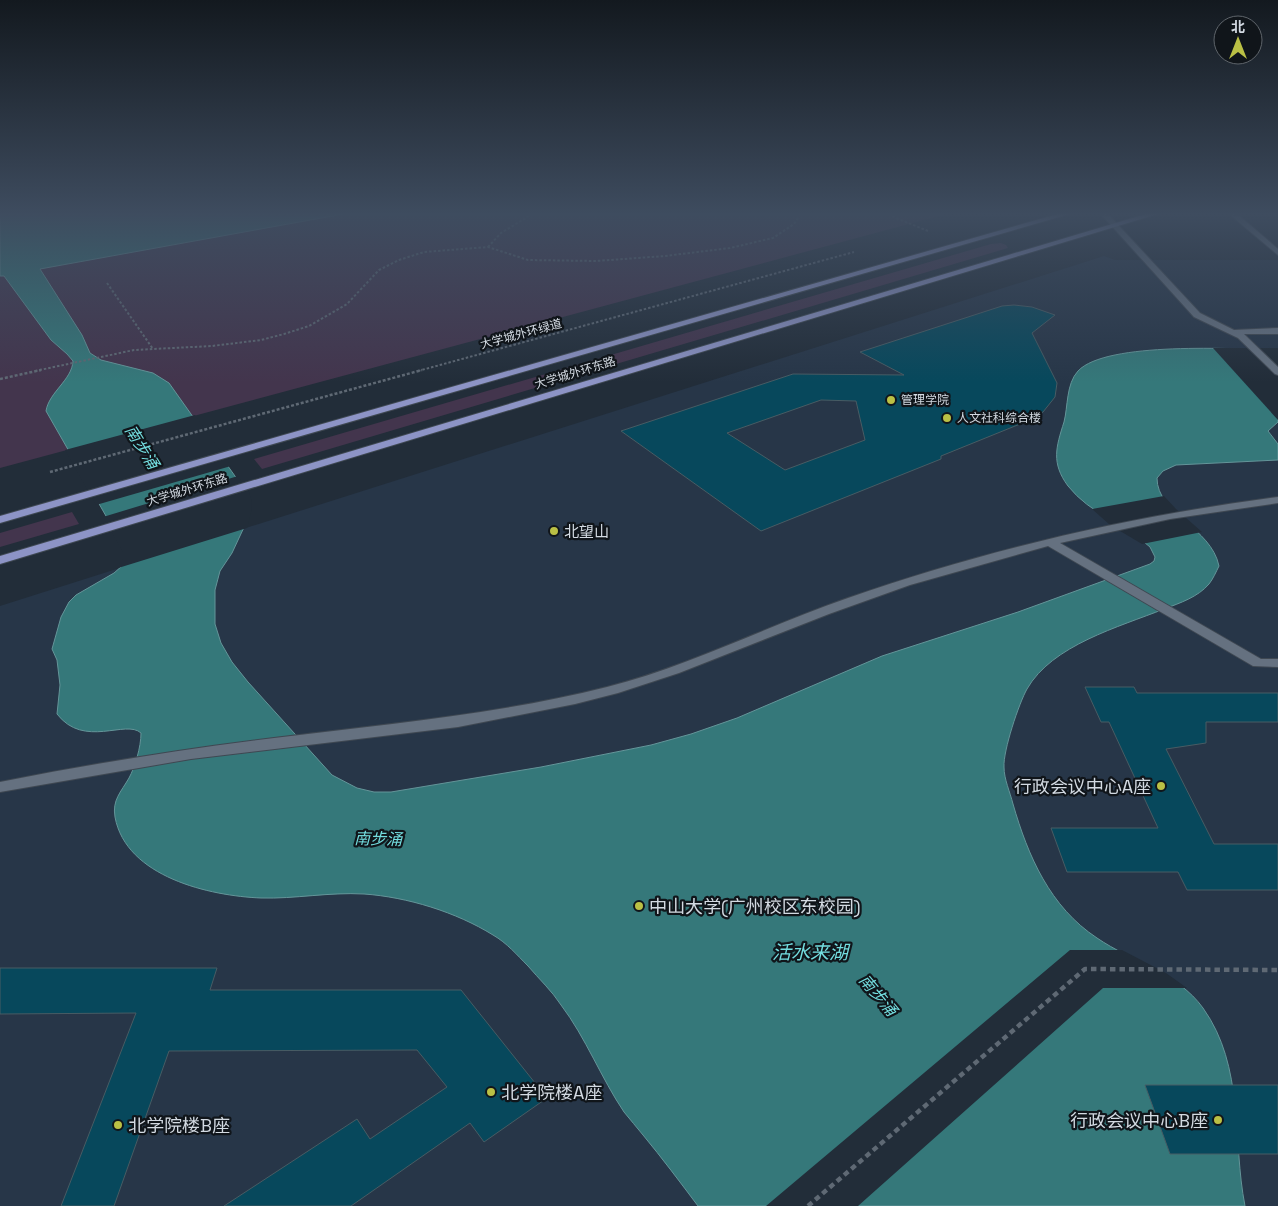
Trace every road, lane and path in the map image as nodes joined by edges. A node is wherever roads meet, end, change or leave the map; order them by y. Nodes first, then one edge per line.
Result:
1 (381, 269) edge
2 (792, 269) edge
3 (876, 269) edge
4 (970, 269) edge
5 (1154, 269) edge
6 (107, 283) dead end
7 (1278, 331) edge
8 (1234, 332) junction
9 (153, 349) junction
10 (1278, 372) edge
11 (0, 379) edge
12 (50, 472) dead end
13 (1278, 500) edge
14 (0, 520) edge
15 (1050, 542) junction
16 (0, 560) edge
17 (1278, 662) edge
18 (0, 787) edge
19 (1278, 970) edge
20 (808, 1206) edge

1 - 9 path
2 - 12 path, 大学城外环绿道
3 - 14 main road, 大学城外环东路
4 - 16 main road, 大学城外环东路
5 - 8 lane
6 - 9 path
7 - 8 lane
8 - 10 lane
9 - 11 path
13 - 15 lane
15 - 17 lane
15 - 18 lane
19 - 20 path

